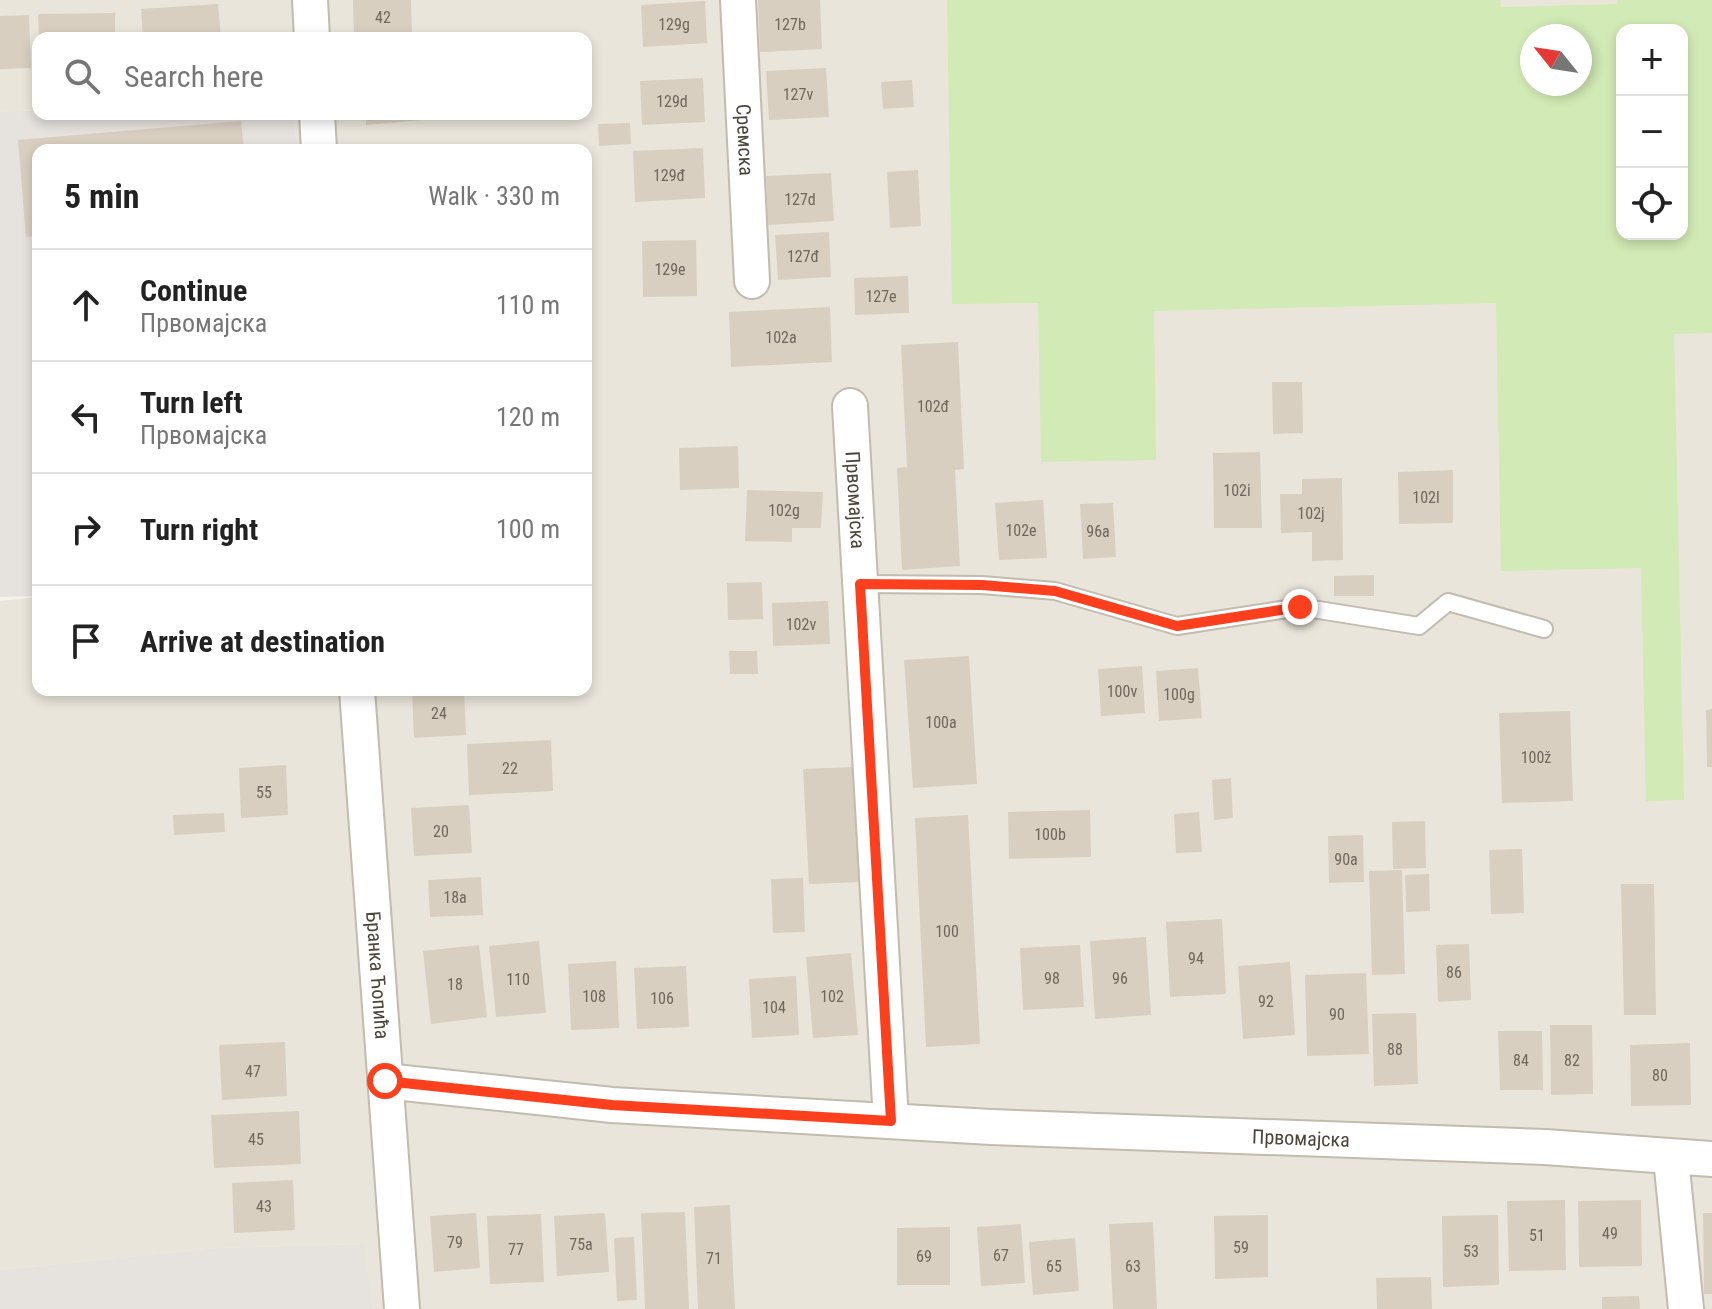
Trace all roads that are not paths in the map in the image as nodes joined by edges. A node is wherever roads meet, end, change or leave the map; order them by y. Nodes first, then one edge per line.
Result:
1 (310, 0) edge
2 (738, 0) edge
3 (312, 32) edge
4 (317, 120) edge
5 (319, 144) edge
6 (752, 281) dead end
7 (850, 406) dead end
8 (860, 584) junction
9 (1544, 629) dead end
10 (357, 696) edge
11 (385, 1081) junction
12 (891, 1121) junction
13 (1671, 1158) junction
14 (1712, 1159) edge
15 (402, 1309) edge
16 (1686, 1309) edge

1 - 3 street
2 - 6 street, Сремска
4 - 5 street
7 - 8 street, Првомајска
8 - 9 lane
8 - 12 street, Првомајска
10 - 11 street, Бранка Ћопића
11 - 12 street, Првомајска
11 - 15 street, Бранка Ћопића
12 - 13 street, Првомајска
13 - 14 street, Првомајска
13 - 16 street

